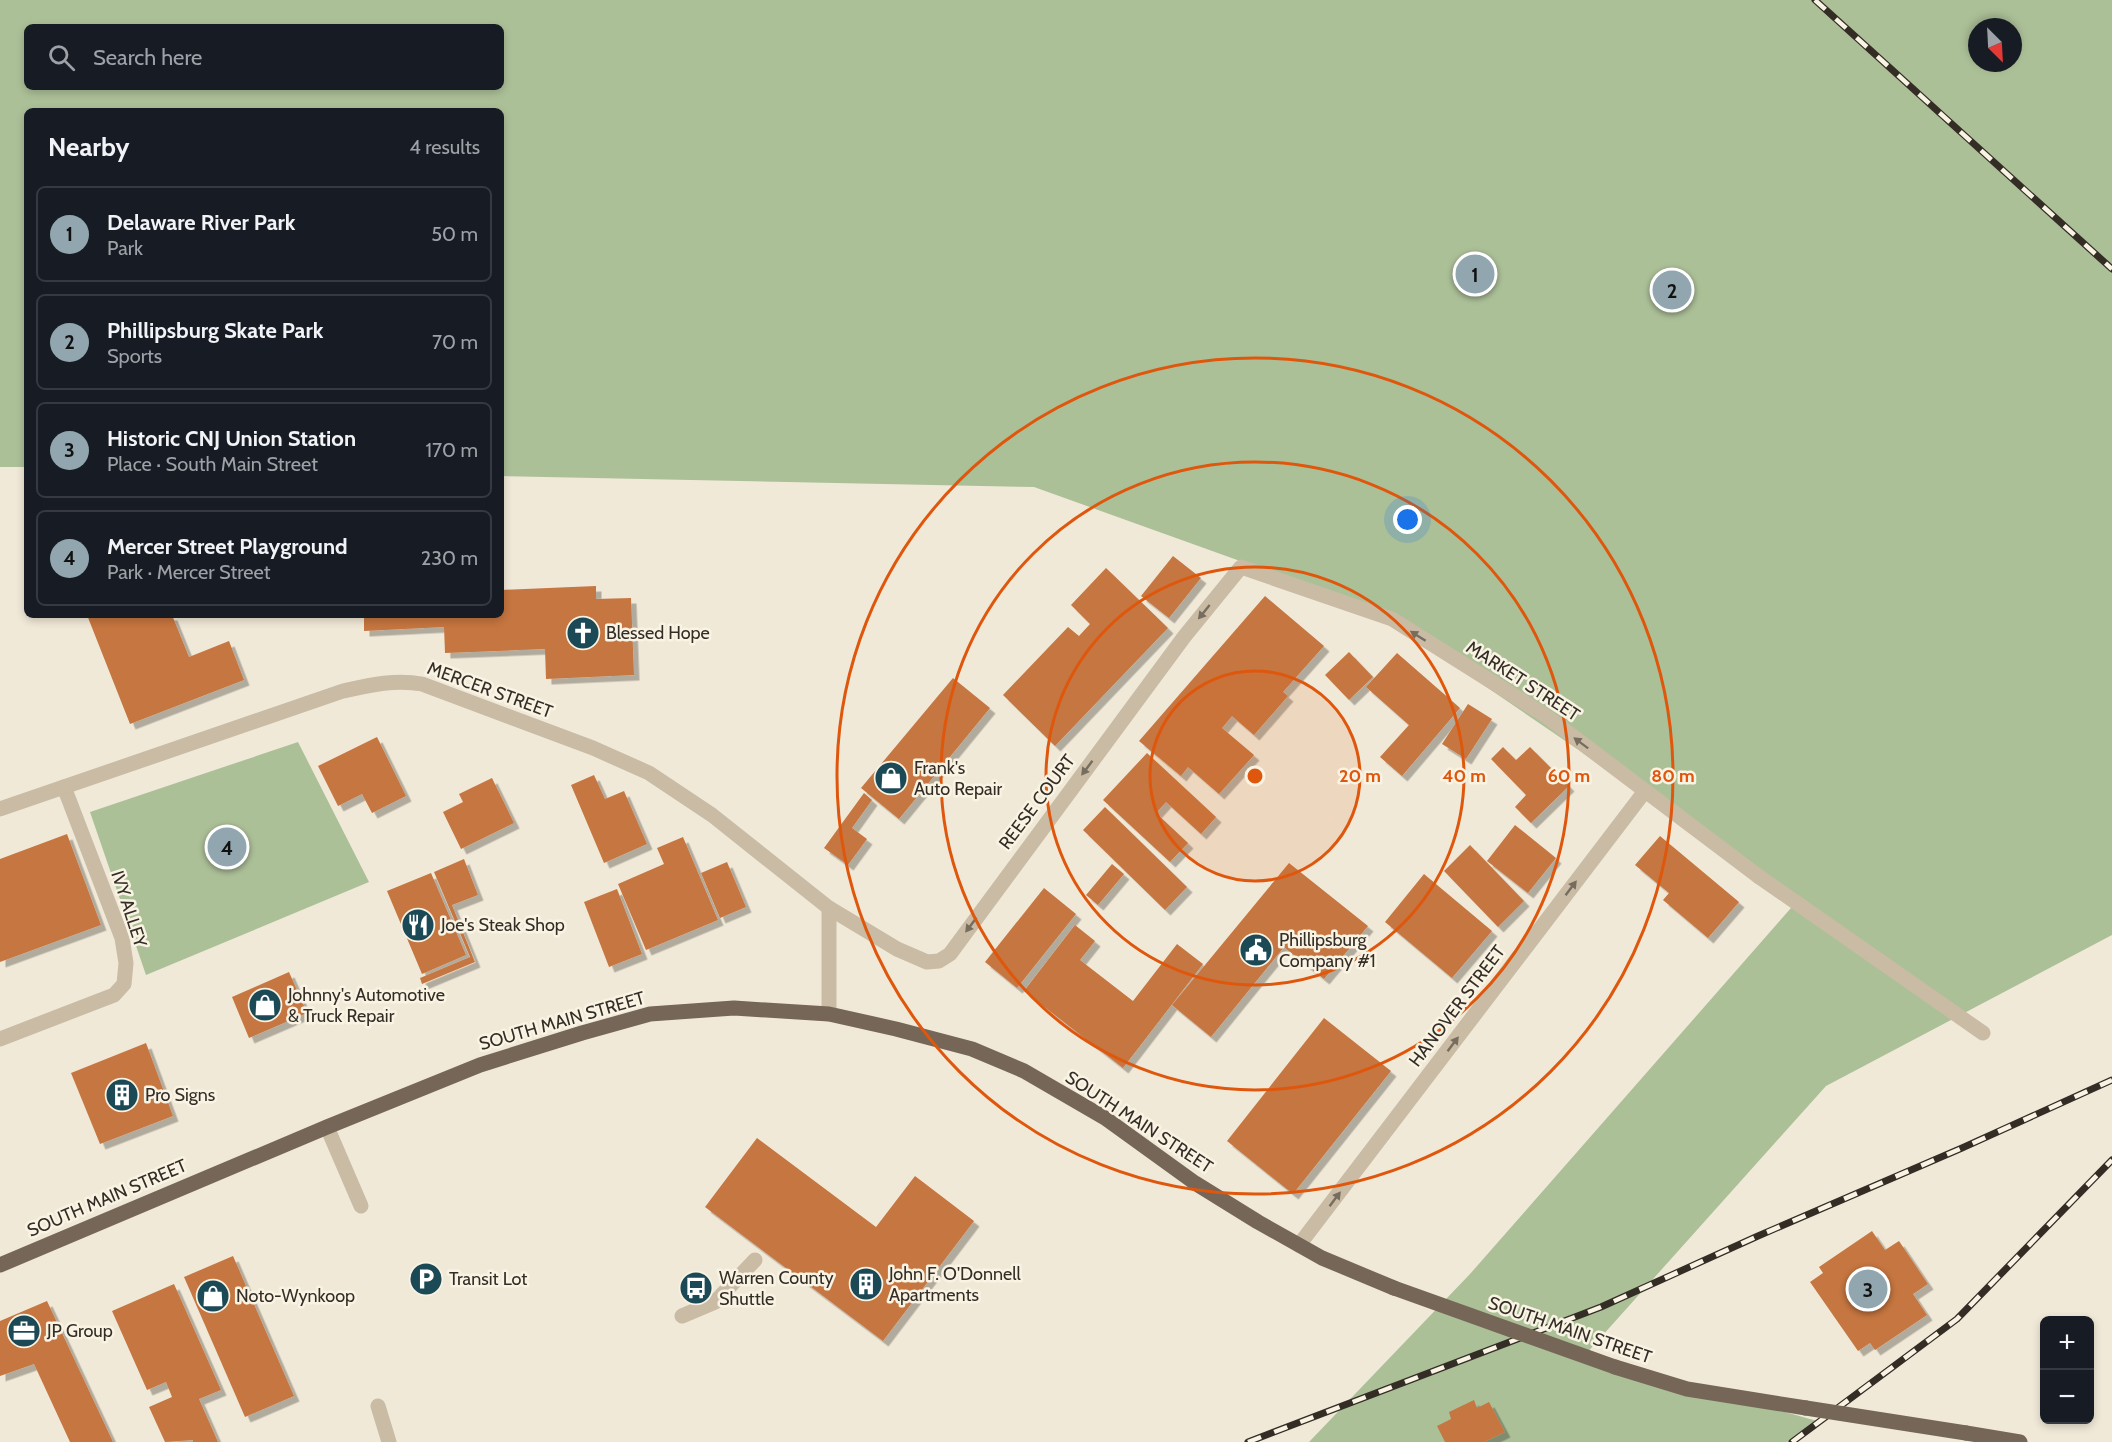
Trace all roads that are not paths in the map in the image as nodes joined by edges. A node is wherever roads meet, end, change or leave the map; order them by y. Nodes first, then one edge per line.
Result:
1 (1241, 567) joint
2 (64, 787) junction
3 (1645, 791) junction
4 (0, 809) edge
5 (829, 908) junction
6 (829, 1014) junction
7 (1983, 1032) dead end
8 (0, 1039) edge
9 (327, 1127) junction
10 (362, 1206) dead end
11 (1299, 1245) junction
12 (755, 1260) dead end
13 (0, 1265) edge
14 (682, 1316) dead end
15 (378, 1406) dead end
16 (389, 1442) edge
17 (2020, 1442) edge

3 -> 1 street, MARKET STREET
1 -> 5 street, REESE COURT
2 - 4 street, MERCER STREET
2 - 5 street, MERCER STREET
2 - 8 street, IVY ALLEY
3 - 7 street, MARKET STREET
11 -> 3 street, HANOVER STREET
5 - 6 street
6 - 9 main road, SOUTH MAIN STREET
6 - 11 main road, SOUTH MAIN STREET
9 - 10 street
9 - 13 main road, SOUTH MAIN STREET
11 - 17 main road, SOUTH MAIN STREET, bridge
12 - 14 street
15 - 16 street

